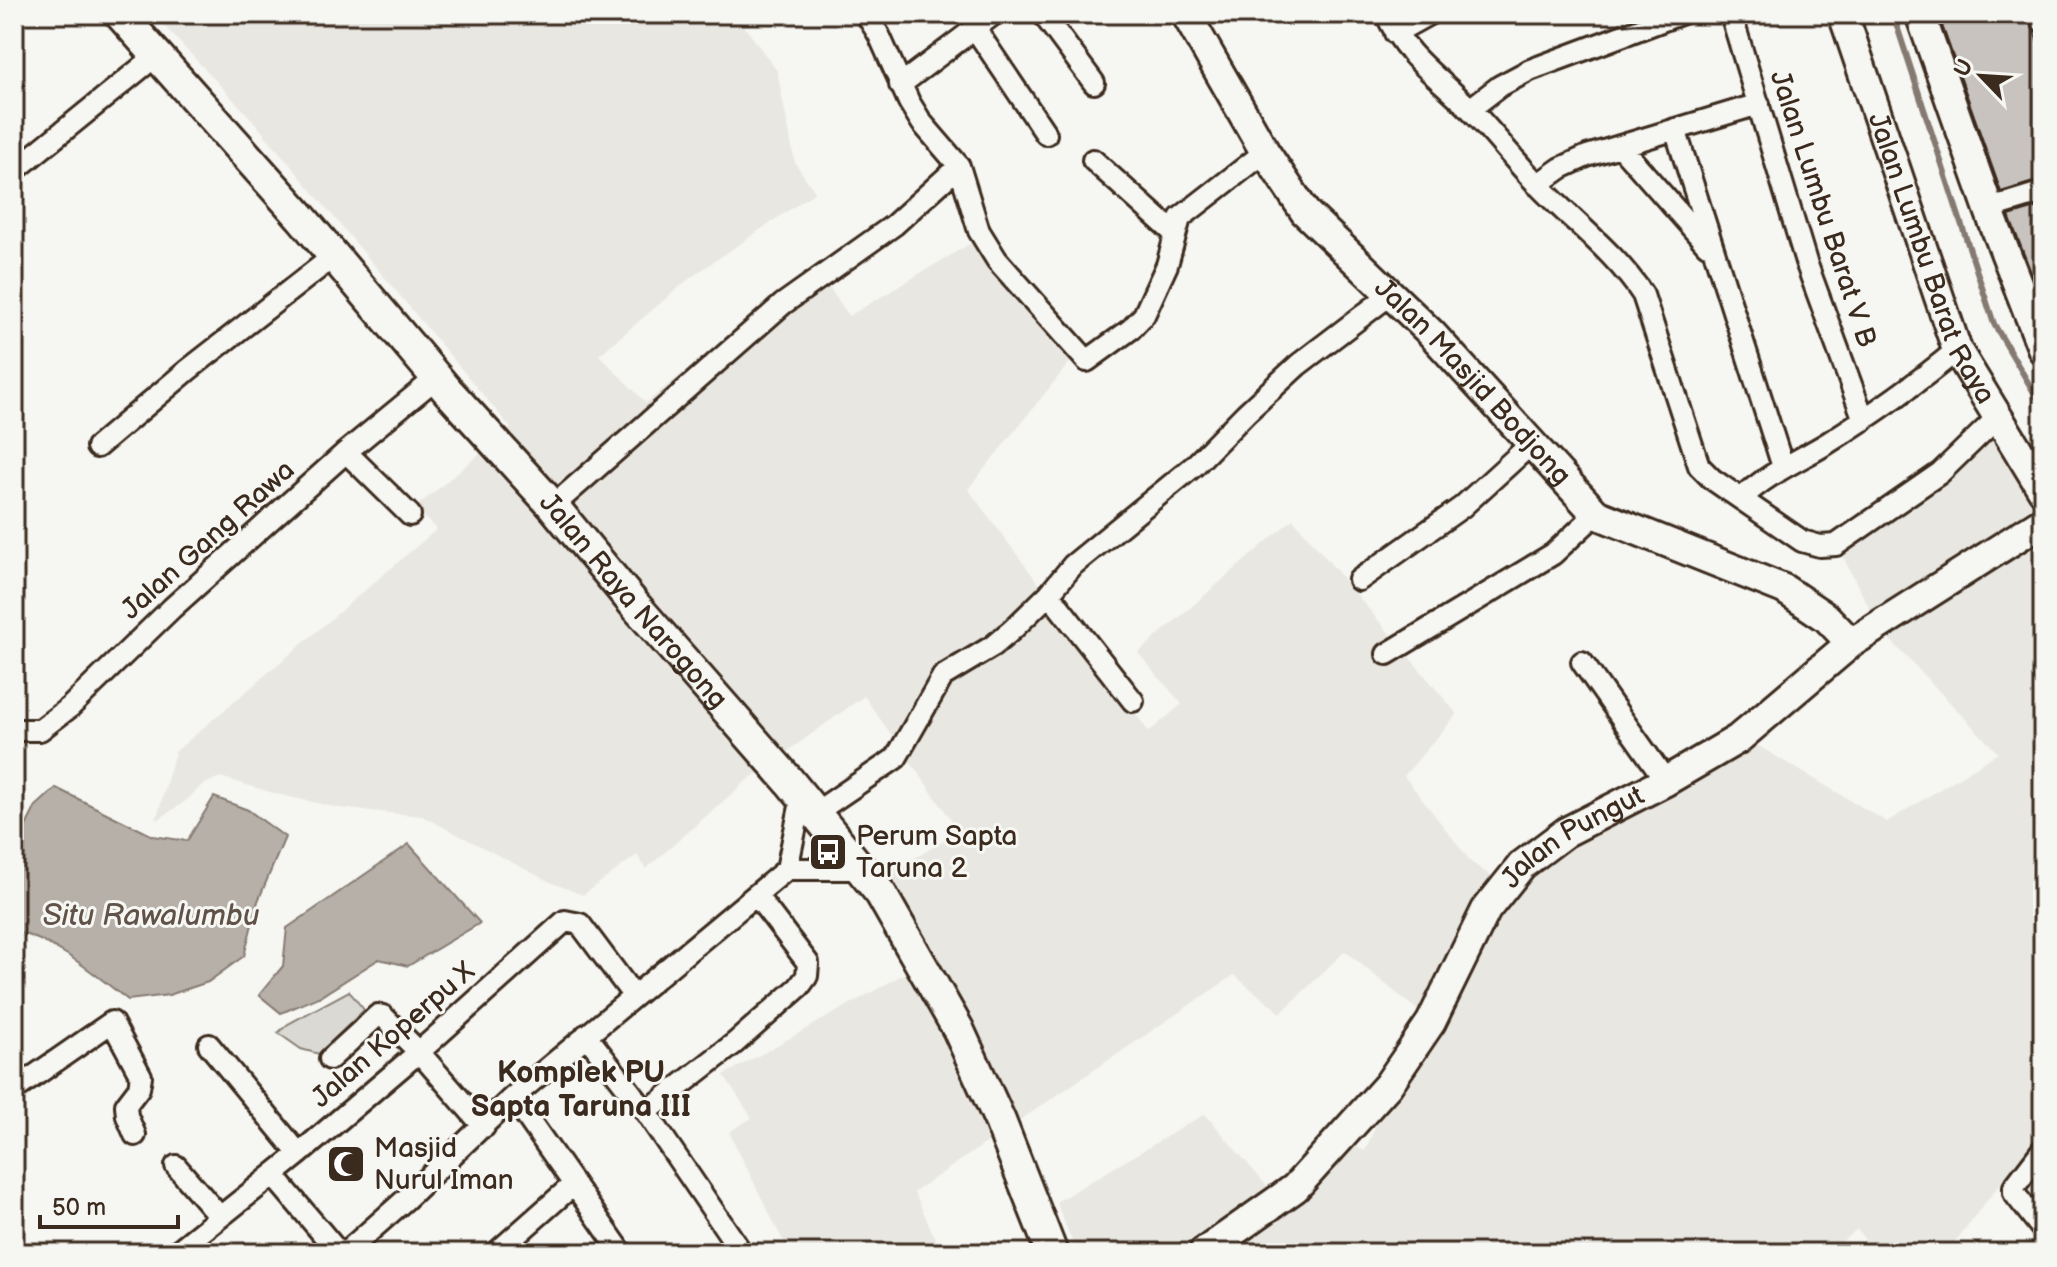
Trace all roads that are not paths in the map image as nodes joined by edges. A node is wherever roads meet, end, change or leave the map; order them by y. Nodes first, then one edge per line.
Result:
1 (120, 14) edge
2 (866, 14) edge
3 (994, 14) edge
4 (1043, 14) edge
5 (1186, 14) edge
6 (1429, 14) edge
7 (1680, 14) edge
8 (1731, 14) edge
9 (1843, 14) edge
10 (1920, 14) edge
11 (2040, 14) edge
12 (2043, 22) edge
13 (1390, 23) edge
14 (974, 27) junction
15 (157, 55) junction
16 (1094, 83) dead end
17 (900, 85) junction
18 (1759, 104) junction
19 (1470, 109) junction
20 (1675, 129) junction
21 (1046, 134) dead end
22 (1620, 146) junction
23 (1265, 152) junction
24 (1093, 160) dead end
25 (959, 166) junction
26 (14, 171) edge
27 (1537, 185) junction
28 (2043, 192) edge
29 (1988, 209) junction
30 (1174, 233) junction
31 (1713, 251) junction
32 (334, 256) junction
33 (1391, 294) junction
34 (1957, 350) junction
35 (2043, 350) edge
36 (436, 378) junction
37 (1999, 416) junction
38 (1864, 420) junction
39 (1531, 444) junction
40 (97, 447) dead end
41 (346, 452) junction
42 (1783, 467) junction
43 (2043, 491) edge
44 (1742, 498) junction
45 (553, 506) junction
46 (1596, 514) junction
47 (410, 515) dead end
48 (2043, 521) edge
49 (1359, 580) dead end
50 (1049, 594) junction
51 (1851, 643) junction
52 (1387, 654) dead end
53 (1582, 662) dead end
54 (1133, 701) dead end
55 (14, 730) edge
56 (1666, 781) junction
57 (808, 805) junction
58 (787, 869) junction
59 (862, 869) junction
60 (756, 895) junction
61 (633, 995) junction
62 (586, 1035) junction
63 (209, 1045) dead end
64 (419, 1052) junction
65 (330, 1059) dead end
66 (14, 1090) edge
67 (513, 1097) junction
68 (646, 1112) junction
69 (484, 1127) junction
70 (135, 1135) dead end
71 (2043, 1149) edge
72 (299, 1154) junction
73 (176, 1166) dead end
74 (273, 1175) junction
75 (574, 1184) junction
76 (220, 1217) junction
77 (2043, 1230) edge
78 (175, 1253) edge
79 (342, 1253) edge
80 (496, 1253) edge
81 (622, 1253) edge
82 (742, 1253) edge
83 (1052, 1253) edge
84 (1203, 1253) edge

1 - 15 main road, Jalan Raya Narogong
2 - 17 street
3 - 14 street
4 - 16 street
5 - 23 street, Jalan Masjid Bodjong
6 - 13 street
7 - 19 street
8 - 18 street, Jalan Lumbu Barat V B
9 - 34 street, Jalan Lumbu Barat Raya
10 - 29 street
11 - 12 street
13 - 19 street
14 - 17 street
14 - 21 street
15 - 26 street
15 - 32 main road, Jalan Raya Narogong
17 - 25 street
18 - 20 street
18 - 38 street, Jalan Lumbu Barat V B
19 - 27 street
20 - 22 street
20 - 31 street
22 - 27 street
22 - 31 street
23 - 30 street
23 - 33 street, Jalan Masjid Bodjong
24 - 30 street
25 - 30 street
25 - 45 street
27 - 44 street
28 - 29 street
29 - 35 street
31 - 42 street
32 - 36 main road, Jalan Raya Narogong
32 - 40 street
33 - 39 street, Jalan Masjid Bodjong
33 - 50 street
34 - 37 street, Jalan Lumbu Barat Raya
34 - 38 street
36 - 41 street, Jalan Gang Rawa
36 - 45 main road, Jalan Raya Narogong
37 - 43 street, Jalan Lumbu Barat Raya
37 - 44 street
38 - 42 street
39 - 46 street, Jalan Masjid Bodjong
39 - 49 street
41 - 47 street
41 - 55 street, Jalan Gang Rawa
42 - 44 street
45 - 57 main road, Jalan Raya Narogong
46 - 51 street, Jalan Masjid Bodjong
46 - 52 street
48 - 51 street, Jalan Pungut
50 - 54 street
50 - 57 street
51 - 56 street, Jalan Pungut
53 - 56 street
56 - 84 street, Jalan Pungut
57 - 58 street
57 - 59 main road, Jalan Raya Narogong
58 - 59 street
58 - 60 street
59 - 83 main road, Jalan Raya Narogong
60 - 61 street
60 - 68 street
61 - 62 street
61 - 64 street, Jalan Koperpu X
62 - 67 street
62 - 68 street
63 - 72 street
64 - 65 street
64 - 69 street
64 - 72 street, Jalan Koperpu X
66 - 70 street
67 - 69 street
67 - 75 street
68 - 82 street
69 - 79 street
71 - 77 street
72 - 74 street, Jalan Koperpu X
73 - 76 street
74 - 76 street, Jalan Koperpu X
74 - 79 street
75 - 80 street
75 - 81 street
76 - 78 street, Jalan Koperpu X

